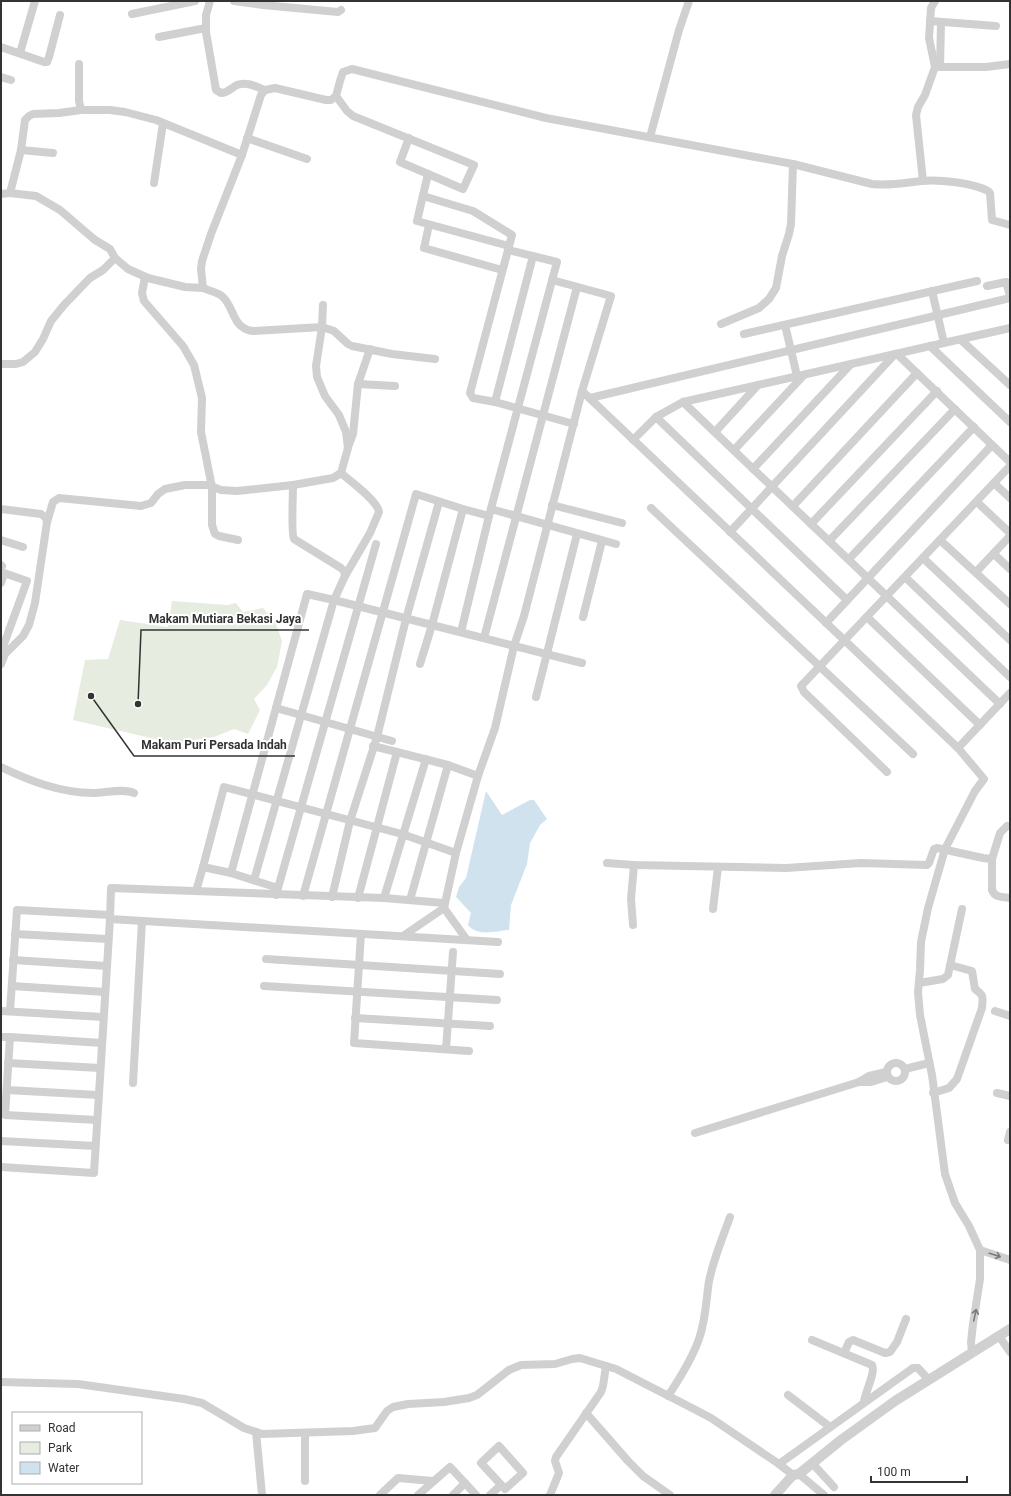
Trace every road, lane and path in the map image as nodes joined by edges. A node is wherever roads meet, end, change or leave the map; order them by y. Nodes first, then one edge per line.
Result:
1 (35, 1) edge
2 (195, 1) edge
3 (210, 1) edge
4 (234, 1) edge
5 (689, 1) edge
6 (935, 1) edge
7 (293, 4) edge
8 (341, 10) dead end
9 (132, 14) dead end
10 (60, 15) dead end
11 (930, 21) junction
12 (941, 22) junction
13 (996, 26) dead end
14 (206, 28) junction
15 (158, 37) dead end
16 (1, 48) edge
17 (20, 53) junction
18 (79, 64) dead end
19 (1010, 64) edge
20 (938, 67) junction
21 (1, 77) edge
22 (11, 80) dead end
23 (265, 90) junction
24 (336, 96) junction
25 (80, 110) junction
26 (163, 123) junction
27 (650, 137) junction
28 (248, 138) junction
29 (409, 138) junction
30 (21, 150) junction
31 (53, 153) dead end
32 (242, 155) junction
33 (306, 158) dead end
34 (793, 164) junction
35 (428, 174) junction
36 (923, 180) junction
37 (154, 183) dead end
38 (10, 193) junction
39 (1, 194) edge
40 (423, 196) junction
41 (429, 225) junction
42 (1010, 225) edge
43 (509, 248) junction
44 (533, 256) junction
45 (115, 258) junction
46 (502, 270) junction
47 (145, 277) junction
48 (552, 280) junction
49 (976, 281) dead end
50 (987, 286) dead end
51 (577, 287) junction
52 (203, 288) junction
53 (932, 291) junction
54 (1010, 297) edge
55 (323, 305) dead end
56 (938, 316) junction
57 (721, 324) dead end
58 (785, 325) junction
59 (322, 328) junction
60 (1010, 328) edge
61 (744, 334) dead end
62 (961, 340) junction
63 (944, 343) junction
64 (930, 346) junction
65 (370, 349) junction
66 (791, 350) junction
67 (896, 354) junction
68 (435, 359) dead end
69 (1, 364) edge
70 (851, 364) junction
71 (917, 373) junction
72 (801, 376) junction
73 (358, 384) junction
74 (758, 385) junction
75 (1010, 385) edge
76 (395, 386) dead end
77 (582, 390) junction
78 (937, 392) junction
79 (590, 398) junction
80 (495, 402) junction
81 (683, 402) junction
82 (518, 408) junction
83 (955, 409) junction
84 (543, 415) junction
85 (656, 417) junction
86 (1010, 422) edge
87 (574, 424) junction
88 (974, 427) junction
89 (715, 432) junction
90 (633, 440) junction
91 (992, 445) junction
92 (348, 448) junction
93 (734, 450) junction
94 (1010, 462) edge
95 (1010, 466) edge
96 (753, 469) junction
97 (341, 473) junction
98 (994, 483) junction
99 (293, 485) junction
100 (212, 487) junction
101 (772, 487) junction
102 (1010, 498) edge
103 (439, 502) junction
104 (977, 502) junction
105 (552, 505) junction
106 (793, 506) junction
107 (650, 508) dead end
108 (1, 509) edge
109 (463, 509) junction
110 (752, 509) junction
111 (490, 513) junction
112 (516, 517) junction
113 (47, 522) junction
114 (622, 523) dead end
115 (811, 524) junction
116 (547, 526) junction
117 (730, 532) junction
118 (1010, 533) edge
119 (577, 534) junction
120 (1010, 536) edge
121 (1, 540) edge
122 (238, 540) dead end
123 (940, 540) junction
124 (602, 541) junction
125 (830, 541) junction
126 (376, 544) dead end
127 (616, 544) dead end
128 (23, 547) dead end
129 (994, 554) junction
130 (923, 558) junction
131 (849, 559) junction
132 (1010, 569) edge
133 (976, 572) junction
134 (345, 576) junction
135 (905, 577) junction
136 (868, 578) junction
137 (1, 582) edge
138 (887, 596) junction
139 (334, 600) junction
140 (847, 600) junction
141 (1010, 604) edge
142 (357, 606) junction
143 (383, 613) junction
144 (583, 617) dead end
145 (867, 617) junction
146 (406, 619) junction
147 (826, 623) junction
148 (432, 625) junction
149 (461, 632) junction
150 (484, 638) junction
151 (1010, 640) edge
152 (845, 641) junction
153 (1, 646) edge
154 (514, 646) junction
155 (3, 653) edge
156 (548, 654) junction
157 (582, 663) dead end
158 (1, 664) edge
159 (420, 664) dead end
160 (820, 667) junction
161 (1010, 677) edge
162 (1010, 694) edge
163 (536, 697) dead end
164 (1000, 704) junction
165 (276, 708) junction
166 (301, 716) junction
167 (325, 723) junction
168 (980, 725) junction
169 (350, 730) junction
170 (377, 737) junction
171 (392, 741) dead end
172 (373, 746) junction
173 (958, 748) junction
174 (397, 752) junction
175 (912, 754) dead end
176 (426, 760) junction
177 (448, 765) junction
178 (1, 767) edge
179 (887, 772) dead end
180 (478, 776) junction
181 (134, 793) dead end
182 (252, 794) junction
183 (277, 801) junction
184 (301, 808) junction
185 (325, 814) junction
186 (350, 821) junction
187 (1007, 826) dead end
188 (377, 829) junction
189 (402, 834) junction
190 (427, 842) junction
191 (945, 849) junction
192 (456, 853) junction
193 (992, 859) junction
194 (607, 863) dead end
195 (634, 865) junction
196 (203, 867) junction
197 (718, 867) junction
198 (231, 873) junction
199 (254, 880) junction
200 (277, 891) junction
201 (196, 892) junction
202 (303, 896) junction
203 (332, 897) junction
204 (358, 898) junction
205 (384, 898) junction
206 (1010, 898) edge
207 (410, 900) junction
208 (444, 906) junction
209 (713, 909) dead end
210 (962, 909) dead end
211 (110, 917) junction
212 (142, 921) junction
213 (633, 925) dead end
214 (15, 934) junction
215 (361, 934) junction
216 (404, 936) junction
217 (108, 939) junction
218 (467, 940) junction
219 (498, 942) dead end
220 (453, 952) dead end
221 (266, 959) dead end
222 (14, 960) junction
223 (359, 965) junction
224 (950, 965) junction
225 (107, 966) junction
226 (451, 971) junction
227 (500, 974) dead end
228 (919, 983) junction
229 (12, 986) junction
230 (264, 986) dead end
231 (105, 992) junction
232 (357, 992) junction
233 (450, 997) junction
234 (497, 1000) dead end
235 (1, 1011) edge
236 (10, 1011) junction
237 (995, 1011) dead end
238 (1010, 1016) edge
239 (103, 1017) junction
240 (355, 1018) junction
241 (448, 1023) junction
242 (490, 1026) dead end
243 (1, 1037) edge
244 (10, 1037) junction
245 (102, 1043) junction
246 (446, 1049) junction
247 (469, 1050) dead end
248 (8, 1063) junction
249 (929, 1063) junction
250 (100, 1068) junction
251 (904, 1069) junction
252 (887, 1075) junction
253 (133, 1083) dead end
254 (6, 1090) junction
255 (933, 1093) junction
256 (997, 1093) dead end
257 (98, 1095) junction
258 (1010, 1096) edge
259 (97, 1120) junction
260 (694, 1133) dead end
261 (1, 1141) edge
262 (95, 1146) junction
263 (1, 1167) edge
264 (730, 1217) dead end
265 (980, 1250) junction
266 (1010, 1260) edge
267 (906, 1319) dead end
268 (1010, 1329) edge
269 (999, 1336) junction
270 (812, 1340) dead end
271 (1010, 1352) edge
272 (844, 1353) junction
273 (972, 1353) junction
274 (606, 1366) junction
275 (929, 1380) junction
276 (1, 1382) edge
277 (788, 1395) dead end
278 (668, 1396) junction
279 (864, 1402) junction
280 (586, 1413) junction
281 (830, 1427) junction
282 (256, 1432) junction
283 (305, 1433) junction
284 (812, 1463) junction
285 (779, 1464) junction
286 (796, 1475) junction
287 (305, 1481) dead end
288 (433, 1481) junction
289 (465, 1483) junction
290 (501, 1485) junction
291 (834, 1487) dead end
292 (262, 1495) edge
293 (380, 1495) edge
294 (418, 1495) edge
295 (453, 1495) edge
296 (476, 1495) edge
297 (490, 1495) edge
298 (550, 1495) edge
299 (670, 1495) edge
300 (775, 1495) edge
301 (824, 1495) edge

1 - 17 street
2 - 9 street
3 - 14 street
4 - 7 street
5 - 27 street
6 - 11 street
7 - 8 street
10 - 17 street
11 - 12 street
11 - 20 street
12 - 13 street
12 - 20 street
14 - 15 street
14 - 23 street
16 - 17 street
18 - 25 street
19 - 20 street
20 - 36 street
21 - 22 street
23 - 24 street
23 - 28 street
24 - 27 street
24 - 29 street
25 - 26 street
25 - 30 street
26 - 32 street
26 - 37 street
27 - 34 street
28 - 32 street
28 - 33 street
29 - 35 street
29 - 35 street
30 - 31 street
30 - 38 street
32 - 52 street
34 - 36 street
34 - 57 street
35 - 40 street
36 - 42 street
38 - 39 street
38 - 45 street
40 - 41 street
40 - 43 street
41 - 43 street
41 - 46 street
43 - 44 street
43 - 46 street
44 - 48 street
44 - 80 street
45 - 47 street
45 - 69 street
46 - 80 street
47 - 52 street
47 - 100 street
48 - 51 street
48 - 82 street
49 - 53 street
50 - 54 street
51 - 77 street
51 - 84 street
52 - 59 street
53 - 56 street
53 - 58 street
54 - 56 street
55 - 59 street
56 - 63 street
56 - 66 street
58 - 61 street
58 - 66 street
59 - 65 street
59 - 92 street
60 - 62 street
62 - 63 street
62 - 75 street
63 - 64 street
64 - 67 street
64 - 86 street
65 - 68 street
65 - 73 street
66 - 72 street
66 - 79 street
67 - 70 street
67 - 71 street
67 - 101 street
70 - 72 street
70 - 96 street
71 - 78 street
71 - 106 street
72 - 74 street
72 - 93 street
73 - 76 street
73 - 92 street
74 - 81 street
74 - 89 street
77 - 79 street
77 - 87 street
78 - 83 street
78 - 115 street
79 - 90 street
80 - 82 street
81 - 85 street
81 - 89 street
82 - 84 street
82 - 111 street
83 - 88 street
83 - 125 street
84 - 87 street
84 - 112 street
85 - 90 street
85 - 110 street
87 - 105 street
88 - 91 street
88 - 131 street
89 - 93 street
90 - 117 street
91 - 94 street
91 - 136 street
92 - 97 street
93 - 96 street
95 - 98 street
96 - 101 street
97 - 99 street
97 - 134 street
98 - 102 street
98 - 104 street
99 - 100 street
99 - 134 street
100 - 113 street
100 - 122 street
101 - 106 street
101 - 110 street
103 - 109 street
103 - 143 street
103 - 146 street
104 - 118 street
104 - 123 street
105 - 114 street
105 - 116 street
106 - 115 street
107 - 160 street
108 - 113 street
109 - 111 street
109 - 148 street
110 - 117 street
110 - 140 street
111 - 112 street
111 - 149 street
112 - 116 street
112 - 150 street
113 - 155 street
115 - 125 street
116 - 119 street
116 - 154 street
117 - 147 street
119 - 124 street
119 - 156 street
120 - 129 street
121 - 128 street
123 - 130 street
123 - 133 street
124 - 127 street
124 - 144 street
125 - 131 street
126 - 142 street
129 - 132 street
129 - 133 street
130 - 135 street
130 - 151 street
131 - 136 street
133 - 141 street
134 - 139 street
135 - 138 street
135 - 161 street
136 - 138 street
136 - 140 street
137 - 153 street
138 - 145 street
138 - 164 street
139 - 142 street
139 - 165 street
139 - 166 street
140 - 147 street
142 - 143 street
142 - 167 street
143 - 146 street
143 - 169 street
145 - 152 street
145 - 168 street
146 - 148 street
146 - 170 street
147 - 152 street
148 - 149 street
148 - 159 street
149 - 150 street
150 - 154 street
152 - 160 street
152 - 173 street
154 - 156 street
154 - 180 street
155 - 158 street
156 - 157 street
156 - 163 street
160 - 175 street
160 - 179 street
162 - 164 street
164 - 168 street
165 - 166 street
165 - 182 street
166 - 167 street
166 - 183 street
167 - 169 street
167 - 184 street
168 - 173 street
169 - 170 street
169 - 185 street
170 - 171 street
170 - 172 street
172 - 174 street
172 - 186 street
173 - 191 street
174 - 176 street
174 - 188 street
176 - 177 street
176 - 189 street
177 - 180 street
177 - 190 street
178 - 181 street
180 - 192 street
182 - 183 street
182 - 196 street
182 - 198 street
183 - 184 street
183 - 199 street
184 - 185 street
184 - 200 street
185 - 186 street
185 - 202 street
186 - 188 street
186 - 203 street
187 - 193 street
188 - 189 street
188 - 204 street
189 - 190 street
189 - 205 street
190 - 192 street
190 - 207 street
191 - 193 street
191 - 197 street
191 - 228 street
192 - 208 street
193 - 206 street
194 - 195 street
195 - 197 street
195 - 213 street
196 - 198 street
196 - 201 street
197 - 209 street
198 - 199 street
199 - 200 street
200 - 201 street
200 - 202 street
201 - 211 street
202 - 203 street
203 - 204 street
204 - 205 street
205 - 207 street
207 - 208 street
208 - 216 street
208 - 218 street
210 - 224 street
211 - 212 street
211 - 214 street
211 - 217 street
212 - 215 street
212 - 253 street
214 - 217 street
214 - 222 street
215 - 216 street
215 - 223 street
216 - 218 street
217 - 225 street
218 - 219 street
220 - 226 street
221 - 223 street
222 - 225 street
222 - 229 street
223 - 226 street
223 - 232 street
224 - 228 street
224 - 255 street
225 - 231 street
226 - 227 street
226 - 233 street
228 - 249 street
229 - 231 street
229 - 236 street
230 - 232 street
231 - 239 street
232 - 233 street
232 - 240 street
233 - 234 street
233 - 241 street
235 - 236 street
236 - 239 street
237 - 238 street
239 - 245 street
240 - 241 street
240 - 246 street
241 - 242 street
241 - 246 street
243 - 244 street
244 - 245 street
244 - 248 street
245 - 250 street
246 - 247 street
248 - 250 street
248 - 254 street
249 - 251 street
249 - 255 street
250 - 257 street
251 - 252 street
251 - 252 street
252 - 260 street
254 - 257 street
254 - 259 street
255 - 265 street
256 - 258 street
257 - 259 street
259 - 262 street
261 - 262 street
262 - 263 street
264 - 278 street
265 -> 266 street
273 -> 265 street
267 - 272 street
268 - 269 street
269 - 271 street
269 - 273 street
270 - 272 street
272 - 279 street
273 - 275 street
274 - 278 street
274 - 280 street
274 - 283 street
275 - 279 street
275 - 284 street
276 - 282 street
277 - 281 street
278 - 285 street
279 - 281 street
280 - 298 street
280 - 299 street
281 - 285 street
282 - 283 street
282 - 292 street
283 - 287 street
284 - 286 street
284 - 291 street
285 - 286 street
286 - 300 street
286 - 301 street
288 - 289 street
288 - 293 street
288 - 294 street
289 - 295 street
289 - 296 street
290 - 290 street
290 - 297 street

